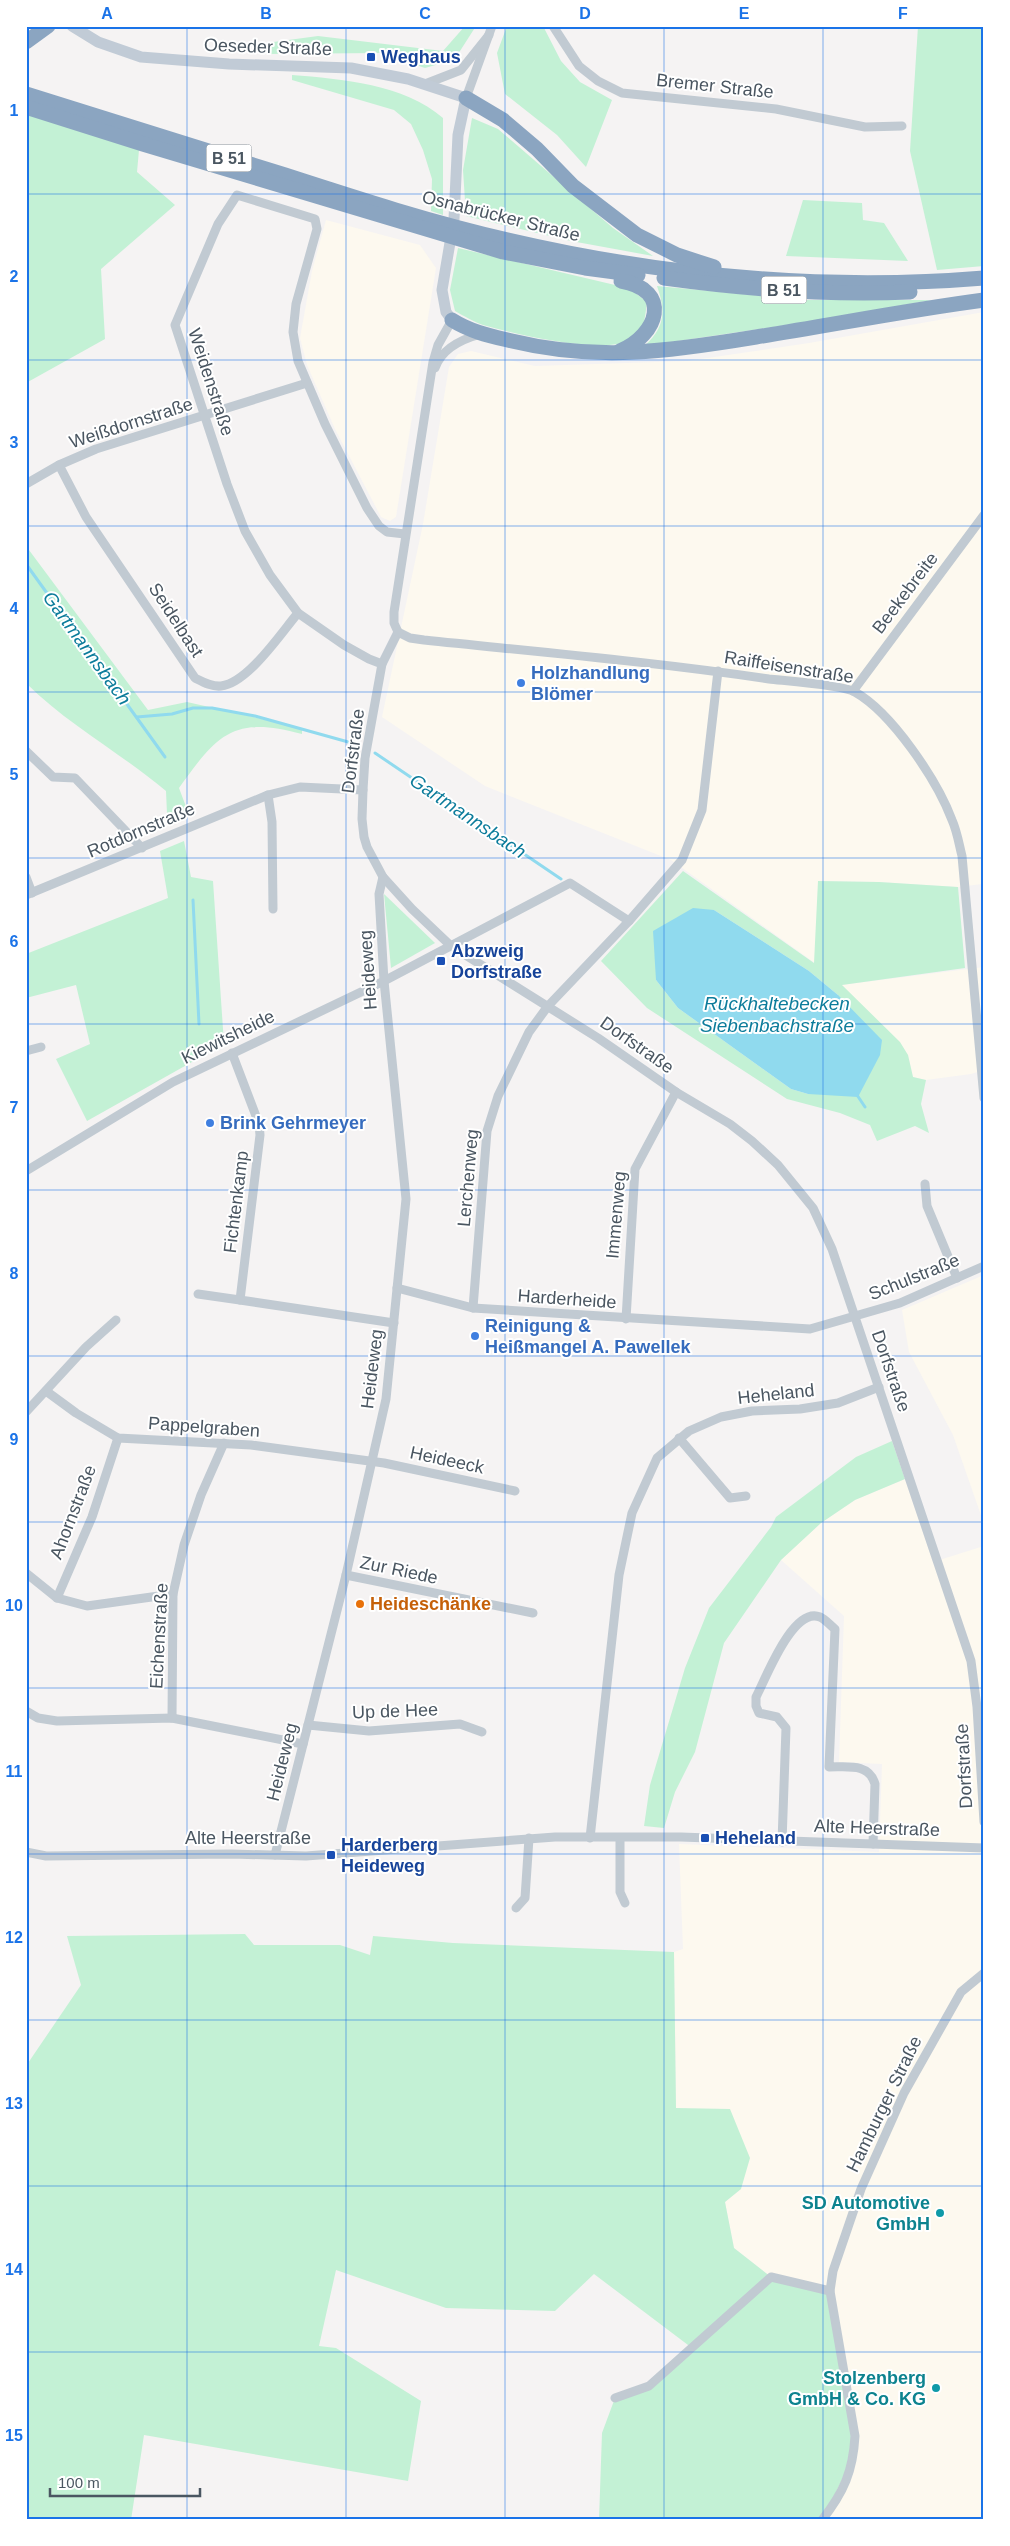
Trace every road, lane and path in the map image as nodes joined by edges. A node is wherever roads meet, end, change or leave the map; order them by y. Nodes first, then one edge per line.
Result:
1 (48, 26) edge
2 (72, 26) edge
3 (553, 26) edge
4 (491, 31) edge
5 (26, 42) edge
6 (424, 84) junction
7 (26, 94) edge
8 (466, 98) junction
9 (26, 107) edge
10 (902, 126) dead end
11 (585, 268) junction
12 (739, 276) junction
13 (984, 278) edge
14 (984, 288) edge
15 (984, 300) edge
16 (452, 320) junction
17 (482, 334) junction
18 (613, 354) junction
19 (307, 383) junction
20 (427, 392) junction
21 (205, 416) junction
22 (59, 465) junction
23 (26, 484) edge
24 (984, 515) edge
25 (405, 534) junction
26 (298, 613) junction
27 (398, 632) junction
28 (382, 664) junction
29 (718, 671) junction
30 (853, 691) junction
31 (26, 751) edge
32 (363, 790) junction
33 (268, 795) junction
34 (142, 848) junction
35 (26, 877) edge
36 (383, 877) junction
37 (29, 894) edge
38 (273, 909) dead end
39 (629, 921) junction
40 (451, 946) junction
41 (384, 981) junction
42 (548, 1006) junction
43 (41, 1047) dead end
44 (26, 1052) edge
45 (232, 1052) junction
46 (676, 1092) junction
47 (984, 1098) edge
48 (26, 1171) edge
49 (925, 1184) dead end
50 (984, 1266) edge
51 (957, 1278) junction
52 (397, 1288) junction
53 (198, 1294) dead end
54 (240, 1300) junction
55 (473, 1308) junction
56 (855, 1316) junction
57 (116, 1320) dead end
58 (626, 1320) junction
59 (394, 1323) junction
60 (879, 1387) junction
61 (46, 1391) junction
62 (26, 1412) edge
63 (118, 1438) junction
64 (679, 1438) junction
65 (224, 1444) junction
66 (372, 1463) junction
67 (514, 1491) dead end
68 (746, 1496) dead end
69 (26, 1573) edge
70 (346, 1575) junction
71 (173, 1594) junction
72 (57, 1598) junction
73 (533, 1614) dead end
74 (26, 1711) edge
75 (172, 1718) junction
76 (308, 1725) junction
77 (482, 1732) dead end
78 (303, 1744) junction
79 (984, 1822) edge
80 (529, 1838) junction
81 (590, 1838) junction
82 (620, 1838) junction
83 (782, 1842) junction
84 (873, 1844) junction
85 (984, 1848) edge
86 (26, 1852) edge
87 (275, 1855) junction
88 (625, 1903) dead end
89 (516, 1908) dead end
90 (984, 1973) edge
91 (830, 2291) junction
92 (616, 2398) dead end
93 (822, 2520) edge

1 - 5 highway
2 - 6 street, Oeseder Straße
3 - 10 street, Bremer Straße
4 - 6 street
4 - 8 street
6 - 8 street, Oeseder Straße
7 - 12 highway, Osnabrücker Straße / B 51
8 - 12 highway
8 - 16 street
9 - 11 highway, Osnabrücker Straße / B 51
11 - 14 highway, Osnabrücker Straße / B 51
11 - 18 highway
12 - 13 highway, Osnabrücker Straße / B 51
15 - 18 highway
16 - 17 highway
16 - 20 street
17 - 18 highway
17 - 20 street
19 - 21 street, Weißdornstraße
19 - 21 street, Weidenstraße
19 - 25 street, Weidenstraße
20 - 25 street
21 - 22 street, Weißdornstraße
21 - 26 street, Weidenstraße
22 - 23 street, Weißdornstraße
22 - 26 street, Seidelbast
24 - 30 street, Beekebreite
25 - 27 street
26 - 28 street, Weidenstraße
27 - 28 street, Dorfstraße
27 - 29 street, Raiffeisenstraße
28 - 32 street, Dorfstraße
29 - 30 street, Raiffeisenstraße
29 - 39 street, Lerchenweg
30 - 47 street, Raiffeisenstraße
31 - 34 street
32 - 33 street, Rotdornstraße
32 - 36 street, Dorfstraße
33 - 34 street, Rotdornstraße
33 - 38 street
34 - 37 street, Rotdornstraße
35 - 37 street
36 - 40 street, Dorfstraße
36 - 41 street, Heideweg
39 - 40 street, Kiewitsheide
39 - 42 street, Lerchenweg
40 - 41 street, Kiewitsheide
40 - 42 street, Dorfstraße
41 - 45 street, Kiewitsheide
41 - 52 street, Heideweg
42 - 46 street, Dorfstraße
42 - 55 street, Lerchenweg
43 - 44 street
45 - 48 street, Kiewitsheide
45 - 54 street, Fichtenkamp
46 - 56 street, Dorfstraße
46 - 58 street, Immenweg
49 - 51 street
50 - 51 street, Schulstraße
51 - 56 street, Schulstraße
52 - 55 street, Harderheide
52 - 59 street, Heideweg
53 - 54 street
54 - 59 street
55 - 58 street, Harderheide
56 - 58 street, Harderheide
56 - 60 street, Dorfstraße
57 - 61 street
59 - 66 street, Heideweg
60 - 64 street, Heheland
60 - 79 street, Dorfstraße
61 - 62 street
61 - 63 street, Pappelgraben
63 - 65 street, Pappelgraben
63 - 72 street, Ahornstraße
64 - 68 street
64 - 81 street, Heheland
65 - 66 street, Pappelgraben
65 - 71 street, Eichenstraße
66 - 67 street, Heideeck
66 - 70 street, Heideweg
69 - 72 street
70 - 73 street, Zur Riede
70 - 76 street, Heideweg
71 - 72 street
71 - 75 street, Eichenstraße
74 - 75 street
75 - 78 street
76 - 77 street, Up de Hee
76 - 78 street, Heideweg
78 - 87 street, Heideweg
80 - 81 street, Alte Heerstraße
80 - 87 street, Alte Heerstraße
80 - 89 street
81 - 82 street, Alte Heerstraße
82 - 83 street, Alte Heerstraße
82 - 88 street
83 - 84 street, Alte Heerstraße
83 - 84 street
84 - 85 street, Alte Heerstraße
86 - 87 street, Alte Heerstraße
90 - 91 street, Hamburger Straße
91 - 92 street
91 - 93 street, Hamburger Straße

